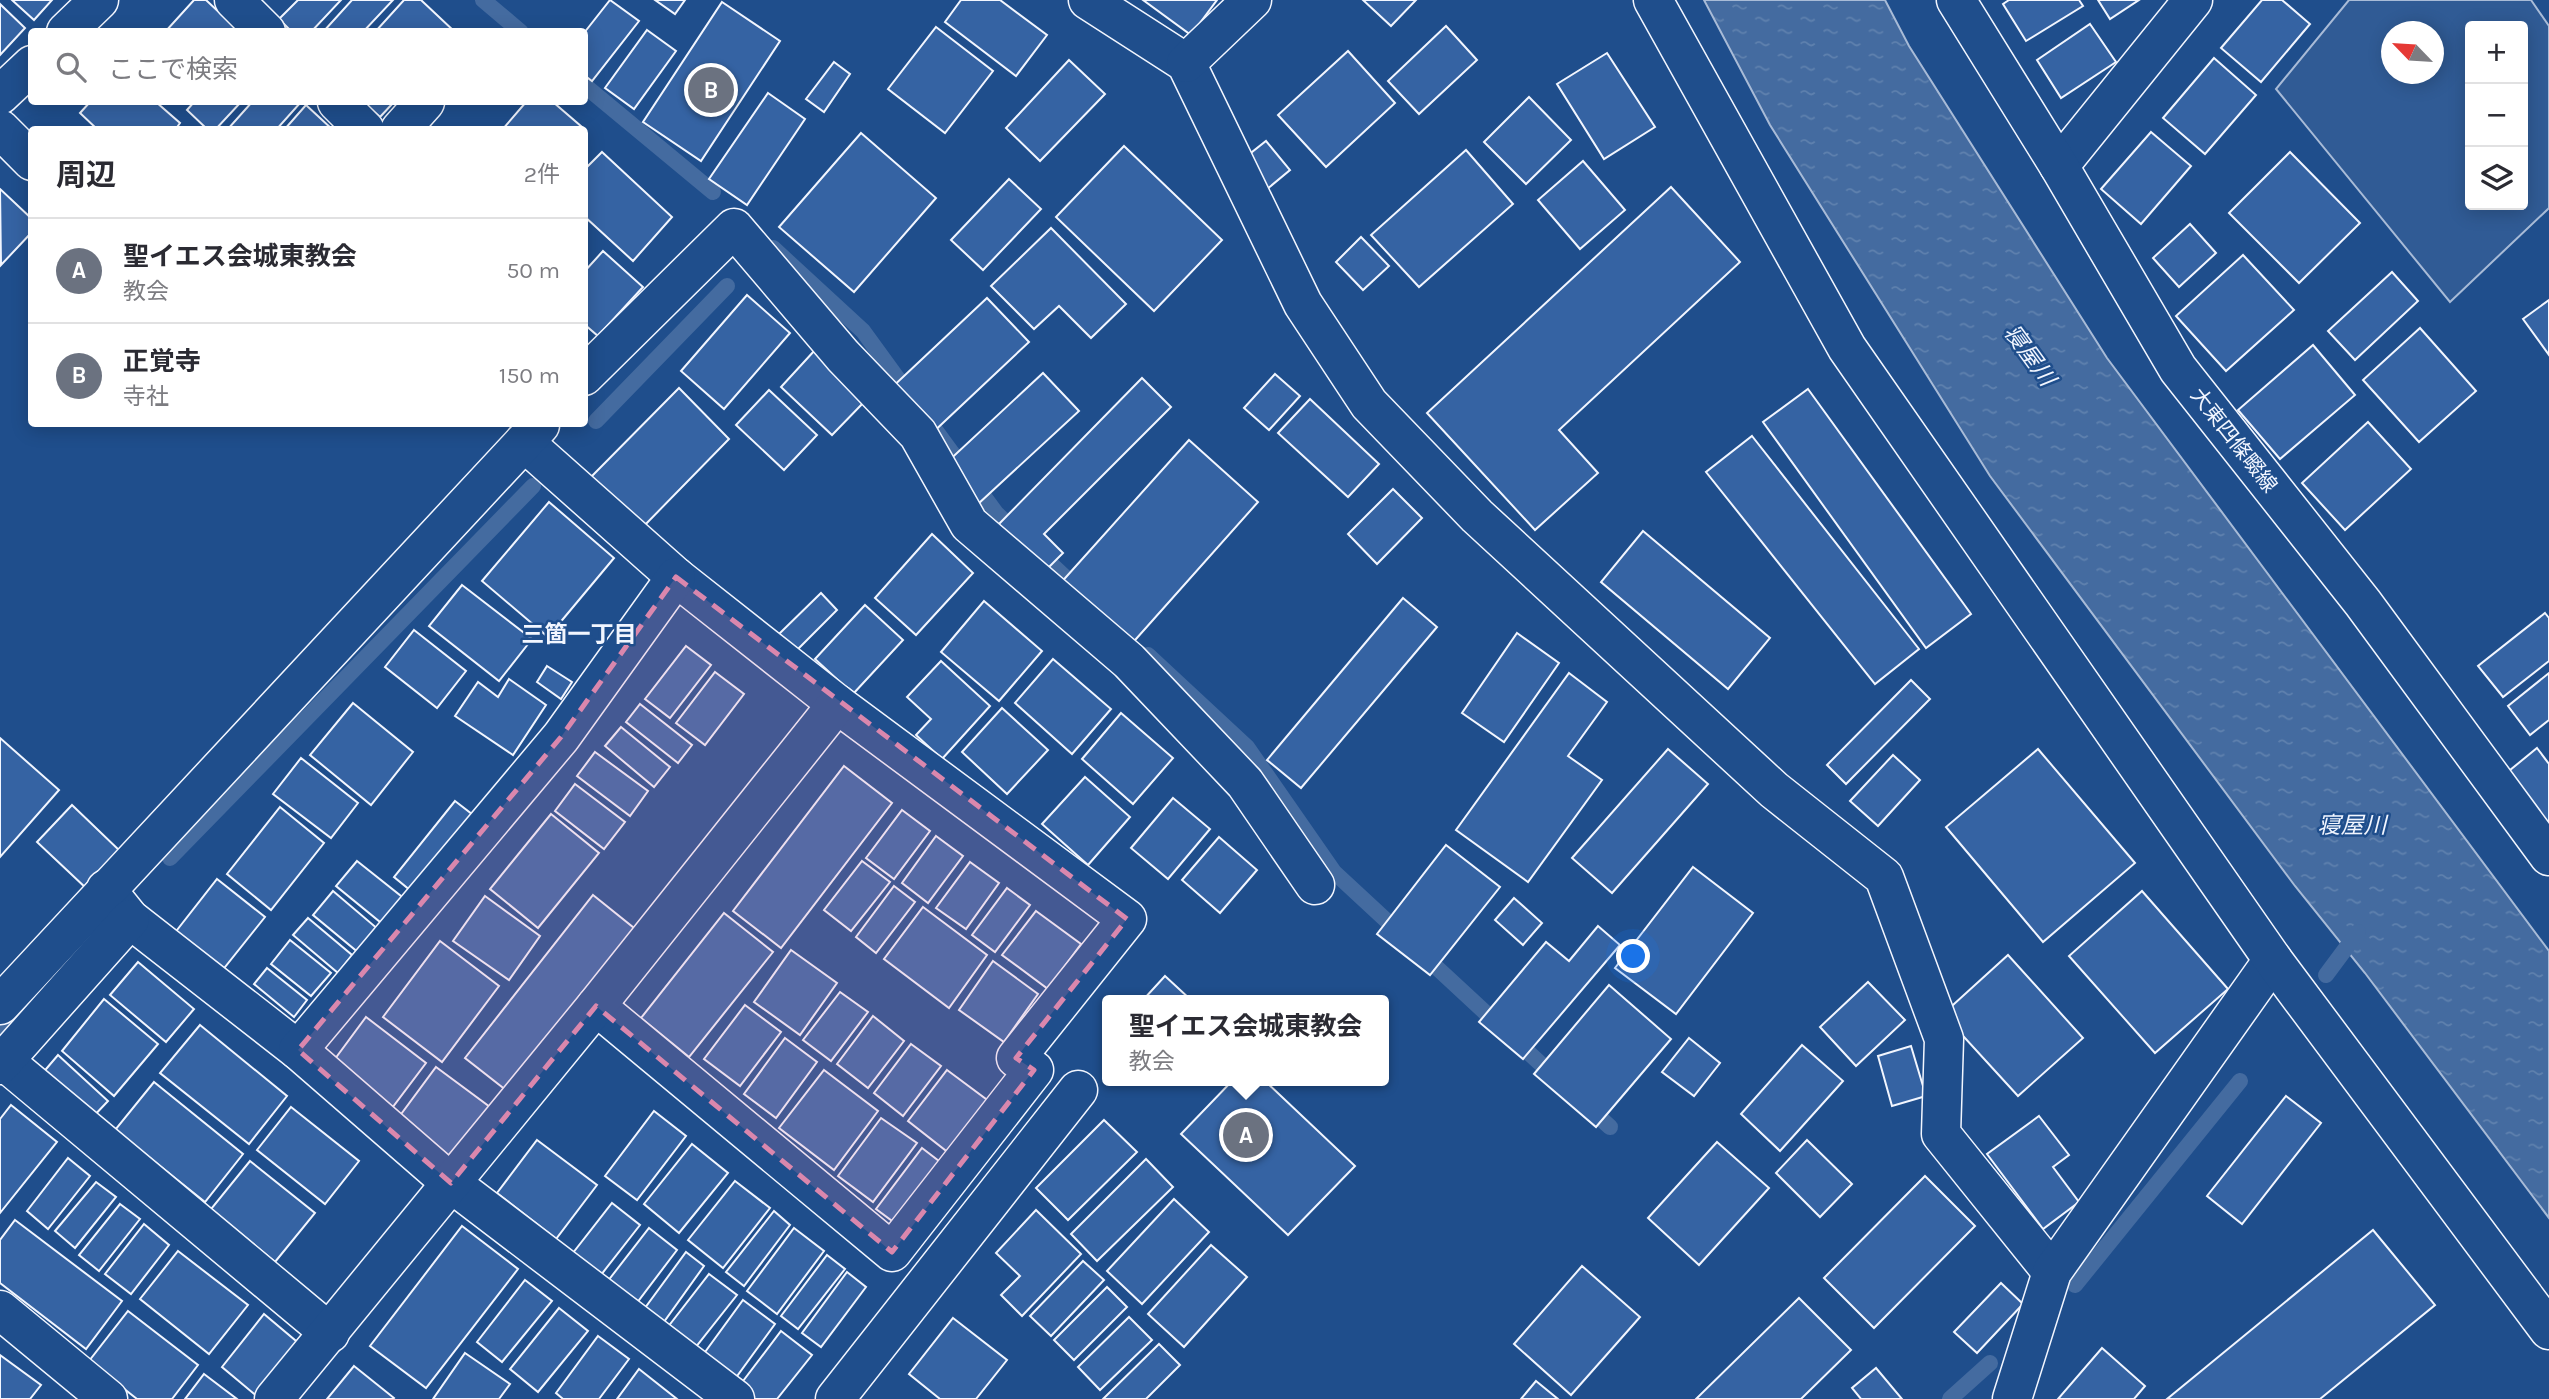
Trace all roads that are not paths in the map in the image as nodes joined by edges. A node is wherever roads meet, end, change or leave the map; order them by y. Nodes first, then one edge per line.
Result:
1 (99, 0) edge
2 (233, 0) edge
3 (1088, 0) edge
4 (1252, 0) edge
5 (1653, 0) edge
6 (1956, 0) edge
7 (2193, 0) edge
8 (70, 28) edge
9 (262, 28) edge
10 (1186, 63) junction
11 (28, 69) edge
12 (0, 95) edge
13 (340, 105) edge
14 (422, 105) edge
15 (361, 126) edge
16 (404, 126) edge
17 (0, 129) edge
18 (28, 157) edge
19 (2059, 166) junction
20 (590, 360) edge
21 (533, 433) edge
22 (676, 577) junction
23 (837, 704) junction
24 (2549, 856) edge
25 (1315, 885) dead end
26 (106, 890) junction
27 (130, 919) junction
28 (2273, 960) junction
29 (0, 1005) edge
30 (596, 1006) junction
31 (298, 1050) junction
32 (2, 1063) edge
33 (1078, 1090) dead end
34 (451, 1183) junction
35 (2052, 1272) junction
36 (0, 1310) edge
37 (2549, 1329) edge
38 (330, 1333) junction
39 (108, 1399) edge
40 (274, 1399) edge
41 (735, 1399) edge
42 (835, 1399) edge
43 (2012, 1399) edge

1 - 8 street
2 - 9 street
3 - 10 street
4 - 10 street
5 - 28 street
6 - 19 street, 大東四條畷線
7 - 19 street
10 - 35 street
11 - 12 street
13 - 15 street
14 - 16 street
17 - 18 street
19 - 24 street, 大東四條畷線
20 - 25 street
21 - 22 street
21 - 26 street
22 - 23 street
22 - 31 street
23 - 30 street
23 - 30 street
26 - 27 street
26 - 29 street
27 - 31 street
27 - 32 street
28 - 35 street
28 - 37 street
30 - 34 street
31 - 34 street
32 - 38 street
33 - 42 street
34 - 38 street
34 - 41 street
35 - 43 street
36 - 39 street
38 - 40 street

